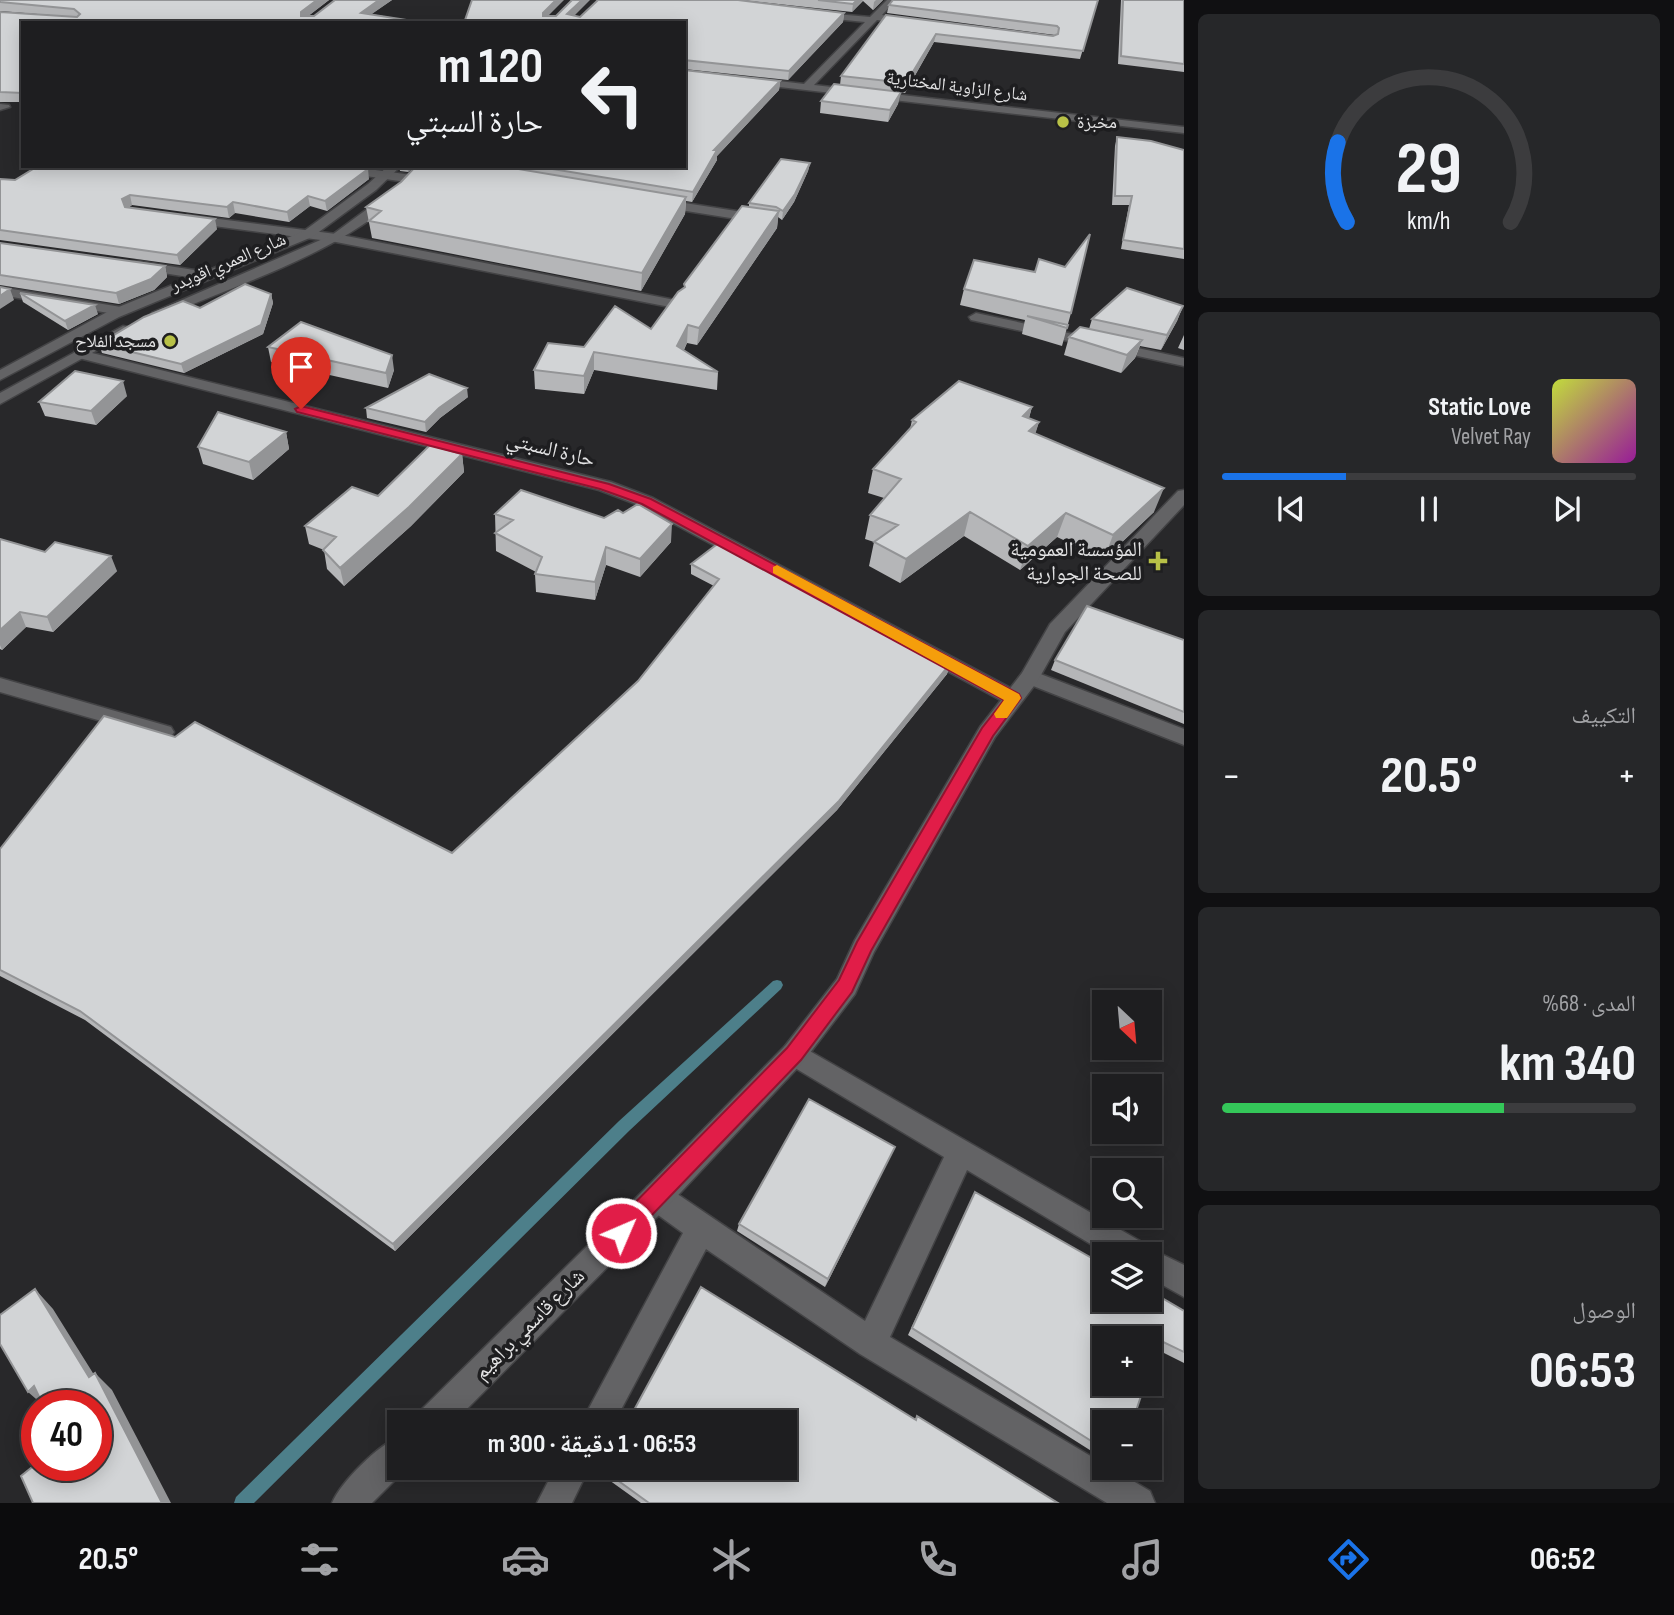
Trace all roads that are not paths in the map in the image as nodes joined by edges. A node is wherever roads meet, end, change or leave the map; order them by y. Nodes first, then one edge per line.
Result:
1 (892, 0) edge
2 (804, 12) edge
3 (874, 19) junction
4 (916, 22) edge
5 (739, 80) edge
6 (807, 86) junction
7 (1184, 130) edge
8 (348, 168) edge
9 (422, 168) edge
10 (390, 171) edge
11 (412, 179) junction
12 (651, 202) edge
13 (172, 217) edge
14 (775, 222) edge
15 (308, 234) junction
16 (336, 238) junction
17 (128, 264) edge
18 (207, 275) junction
19 (0, 291) edge
20 (675, 304) edge
21 (121, 312) junction
22 (976, 317) dead end
23 (80, 354) junction
24 (1184, 362) edge
25 (0, 376) edge
26 (0, 399) edge
27 (1184, 495) edge
28 (1030, 677) junction
29 (0, 685) edge
30 (1013, 698) junction
31 (164, 732) edge
32 (1184, 737) edge
33 (794, 1054) junction
34 (961, 1152) junction
35 (657, 1197) junction
36 (701, 1229) junction
37 (1115, 1242) edge
38 (1162, 1269) edge
39 (1184, 1282) edge
40 (871, 1343) junction
41 (443, 1410) edge
42 (604, 1410) edge
43 (387, 1465) edge
44 (566, 1480) edge
45 (349, 1503) edge
46 (554, 1503) edge
47 (1138, 1503) edge

1 - 3 street
2 - 3 street
3 - 4 street
3 - 6 street
5 - 6 street, شارع الزاوية المختارية
6 - 7 street, شارع الزاوية المختارية
8 - 10 street
9 - 11 street, شارع العمري اقويدر
10 - 11 street
10 - 15 street, شارع العمري اقويدر
11 - 16 street, شارع العمري اقويدر
12 - 14 street
13 - 15 street
15 - 16 street
15 - 18 street, شارع العمري اقويدر
16 - 20 street
16 - 23 street, شارع العمري اقويدر
17 - 18 street
18 - 21 street, شارع العمري اقويدر
19 - 21 street
21 - 25 street, شارع العمري اقويدر
22 - 24 street
23 - 26 street, شارع العمري اقويدر
23 - 30 street, حارة السبتي
27 - 28 street, شارع قاسمي براهيم
28 - 30 street, شارع قاسمي براهيم
28 - 32 street
29 - 31 street
30 - 33 street, شارع قاسمي براهيم
33 - 34 street
33 - 35 street, شارع قاسمي براهيم
34 - 37 street
34 - 40 street
35 - 36 street
35 - 41 street, شارع قاسمي براهيم
36 - 40 street
36 - 42 street
38 - 39 street
40 - 47 street
43 - 45 street
44 - 46 street

